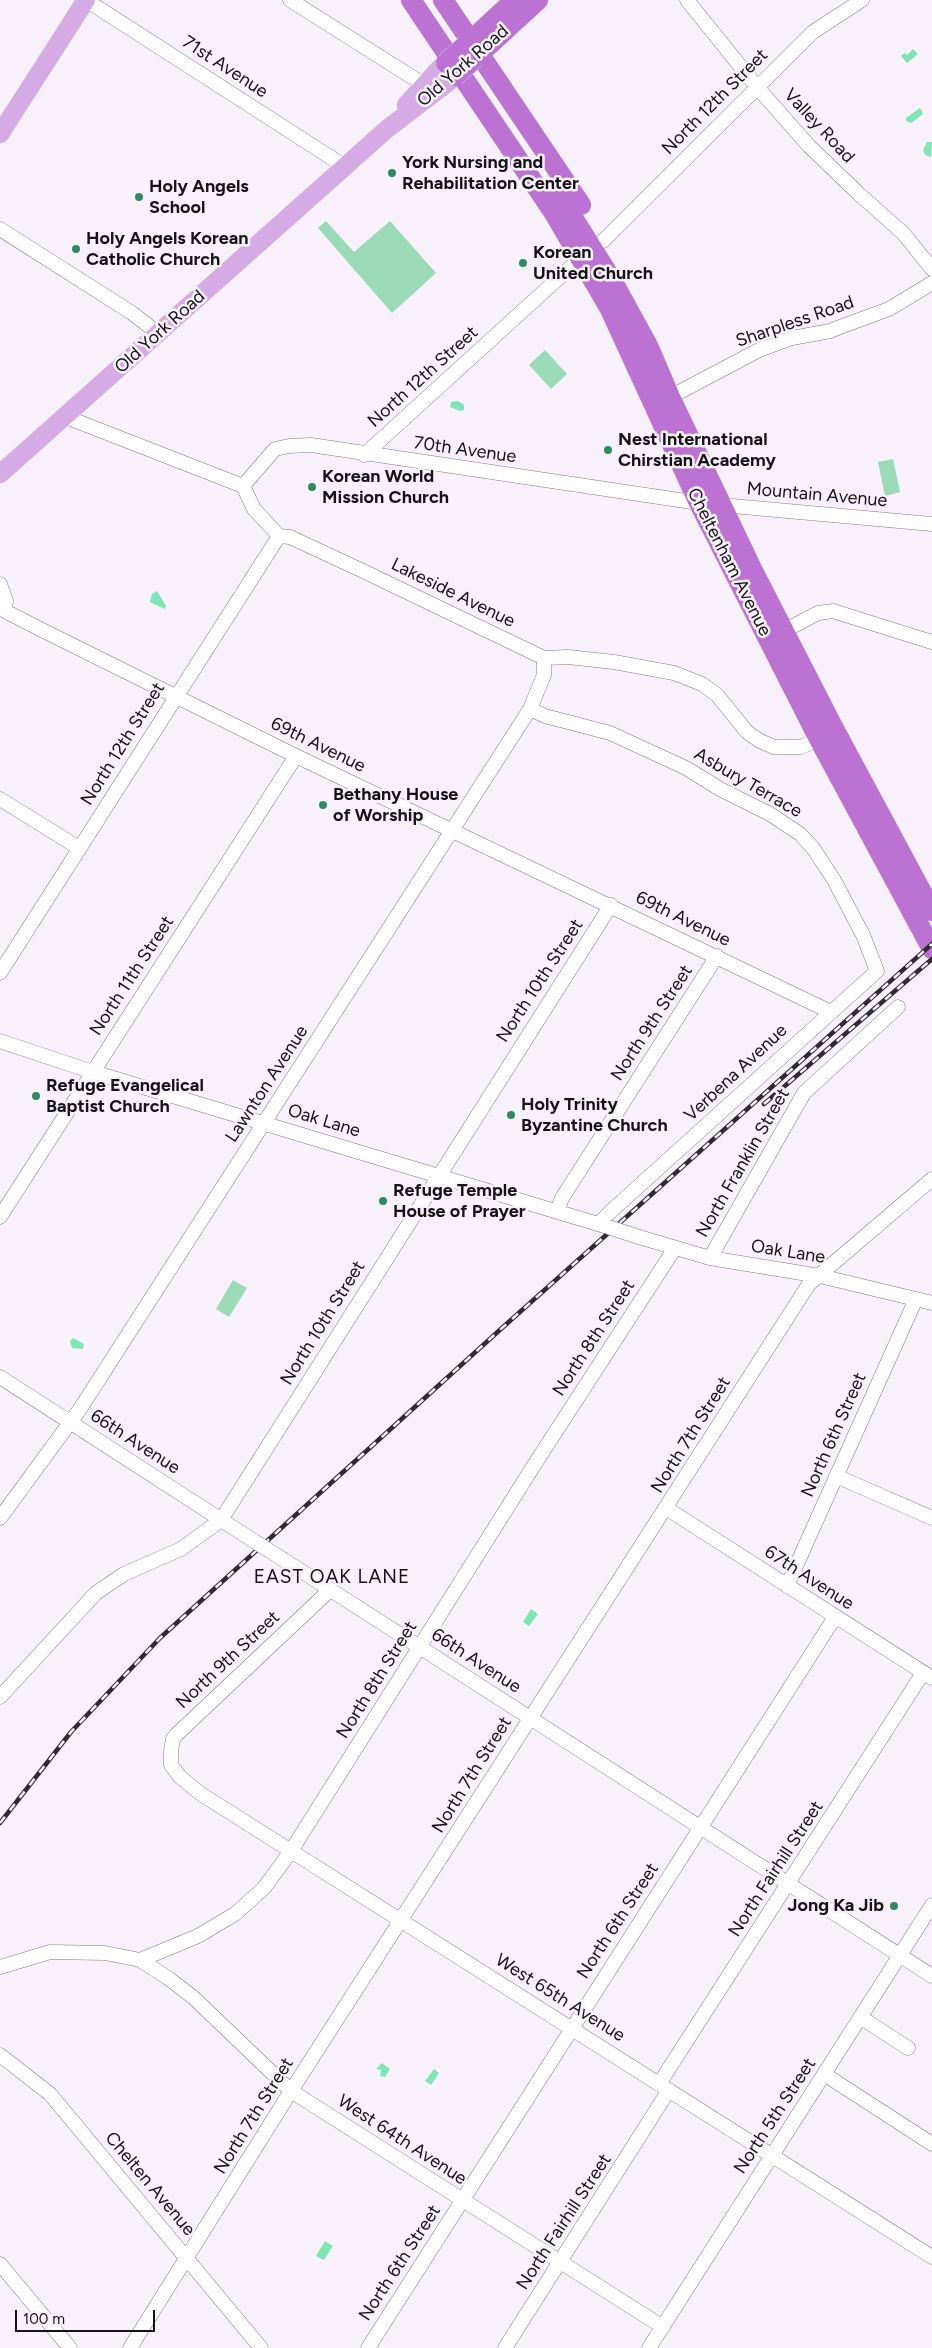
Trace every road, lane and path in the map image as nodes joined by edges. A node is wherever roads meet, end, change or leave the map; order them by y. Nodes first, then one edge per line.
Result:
1 (86, 0) edge
2 (290, 0) edge
3 (400, 0) edge
4 (411, 0) edge
5 (427, 0) edge
6 (443, 0) edge
7 (515, 0) edge
8 (538, 0) edge
9 (688, 0) edge
10 (862, 0) edge
11 (473, 50) junction
12 (448, 72) junction
13 (423, 84) junction
14 (757, 87) junction
15 (387, 129) junction
16 (0, 134) edge
17 (344, 166) junction
18 (0, 229) edge
19 (603, 241) junction
20 (572, 266) junction
21 (932, 269) edge
22 (932, 283) edge
23 (159, 334) junction
24 (648, 346) junction
25 (640, 378) junction
26 (670, 397) junction
27 (66, 417) junction
28 (364, 455) junction
29 (0, 474) edge
30 (243, 486) junction
31 (699, 503) junction
32 (722, 505) junction
33 (932, 524) edge
34 (278, 536) junction
35 (0, 584) edge
36 (2, 615) edge
37 (784, 630) junction
38 (932, 642) edge
39 (544, 658) junction
40 (176, 696) junction
41 (530, 708) junction
42 (827, 735) junction
43 (296, 756) junction
44 (0, 799) edge
45 (452, 830) junction
46 (79, 848) junction
47 (611, 905) junction
48 (932, 911) edge
49 (932, 949) edge
50 (716, 956) junction
51 (877, 971) joint
52 (0, 973) edge
53 (898, 1007) dead end
54 (831, 1012) junction
55 (0, 1041) edge
56 (93, 1072) junction
57 (264, 1123) junction
58 (439, 1175) junction
59 (932, 1179) edge
60 (557, 1211) junction
61 (0, 1217) edge
62 (604, 1225) junction
63 (675, 1248) junction
64 (710, 1258) junction
65 (820, 1276) junction
66 (916, 1299) junction
67 (932, 1303) edge
68 (0, 1377) edge
69 (72, 1423) junction
70 (836, 1476) junction
71 (666, 1508) junction
72 (0, 1518) edge
73 (932, 1518) edge
74 (221, 1520) junction
75 (787, 1586) junction
76 (330, 1590) junction
77 (836, 1617) junction
78 (419, 1647) junction
79 (928, 1676) edge
80 (0, 1697) edge
81 (530, 1718) junction
82 (172, 1766) joint
83 (701, 1828) junction
84 (291, 1851) junction
85 (789, 1884) junction
86 (932, 1905) edge
87 (401, 1921) junction
88 (900, 1955) junction
89 (140, 1960) junction
90 (0, 1967) edge
91 (932, 1976) edge
92 (860, 2017) junction
93 (572, 2027) junction
94 (908, 2048) dead end
95 (0, 2055) edge
96 (824, 2074) junction
97 (664, 2087) junction
98 (292, 2091) junction
99 (932, 2144) edge
100 (772, 2155) junction
101 (462, 2201) junction
102 (188, 2258) junction
103 (932, 2258) edge
104 (560, 2262) junction
105 (0, 2264) edge
106 (662, 2327) junction
107 (70, 2348) edge
108 (130, 2348) edge
109 (261, 2348) edge
110 (368, 2348) edge
111 (505, 2348) edge
112 (649, 2348) edge

1 - 16 main road
1 - 17 street, 71st Avenue
2 - 13 street
3 - 12 highway
4 - 25 highway, Cheltenham Avenue
5 - 24 highway, Cheltenham Avenue
6 - 11 highway
7 - 11 highway, Old York Road
8 - 11 highway, Old York Road
9 - 14 street, Valley Road
10 - 14 street, North 12th Street
11 - 12 highway, Old York Road, bridge
11 - 19 highway
12 - 13 main road, Old York Road
12 - 15 main road, Old York Road
12 - 20 highway
13 - 15 main road, Old York Road
14 - 19 street, North 12th Street
14 - 21 street, Valley Road
15 - 17 main road, Old York Road
17 - 23 main road, Old York Road
18 - 23 street
19 - 24 highway
20 - 25 highway
20 - 28 street, North 12th Street
22 - 26 street, Sharpless Road
23 - 27 main road, Old York Road
24 - 26 highway, Cheltenham Avenue
25 - 31 highway, Cheltenham Avenue
26 - 32 highway, Cheltenham Avenue
27 - 29 main road, Old York Road
27 - 30 street
28 - 30 street, 70th Avenue
28 - 31 street, 70th Avenue
30 - 34 street
31 - 32 street, Mountain Avenue
31 - 42 highway, Cheltenham Avenue
32 - 33 street, Mountain Avenue
32 - 37 highway, Cheltenham Avenue
34 - 39 street, Lakeside Avenue
34 - 40 street, North 12th Street
35 - 36 street, 69th Avenue
36 - 40 street, 69th Avenue
37 - 38 street
37 - 42 highway, Cheltenham Avenue
39 - 41 street, Lawnton Avenue
39 - 42 street, Lakeside Avenue
40 - 43 street, 69th Avenue
40 - 46 street, North 12th Street
41 - 45 street, Lawnton Avenue
41 - 51 street, Asbury Terrace
42 - 48 highway, Cheltenham Avenue
42 - 49 highway, Cheltenham Avenue
43 - 45 street, 69th Avenue
43 - 56 street, North 11th Street
44 - 46 street
45 - 47 street, 69th Avenue
45 - 57 street, Lawnton Avenue
46 - 52 street, North 12th Street
47 - 50 street, 69th Avenue
47 - 58 street, North 10th Street
50 - 54 street, 69th Avenue
50 - 60 street, North 9th Street
51 - 54 street, Verbena Avenue
53 - 64 street, North Franklin Street
54 - 62 street, Verbena Avenue
55 - 56 street, Oak Lane
56 - 57 street, Oak Lane
56 - 61 street, North 11th Street
57 - 58 street, Oak Lane
57 - 69 street, Lawnton Avenue
58 - 60 street, Oak Lane
58 - 74 street, North 10th Street
59 - 65 street, North 7th Street
60 - 62 street, Oak Lane
62 - 63 street, Oak Lane, bridge
63 - 64 street, Oak Lane
63 - 78 street, North 8th Street
64 - 65 street, Oak Lane
65 - 66 street, Oak Lane
65 - 71 street, North 7th Street
66 - 67 street, Oak Lane
66 - 70 street, North 6th Street
68 - 69 street, 66th Avenue
69 - 72 street, Lawnton Avenue
69 - 74 street, 66th Avenue
70 - 73 street
70 - 75 street, North 6th Street
71 - 75 street, 67th Avenue
71 - 81 street, North 7th Street
74 - 76 street, 66th Avenue, bridge
74 - 80 street, North 10th Street
75 - 77 street, 67th Avenue
76 - 78 street, 66th Avenue
76 - 82 street, North 9th Street
77 - 79 street, 67th Avenue
77 - 83 street, North 6th Street
78 - 81 street, 66th Avenue
78 - 84 street, North 8th Street
79 - 85 street, North Fairhill Street
81 - 83 street, 66th Avenue
81 - 87 street, North 7th Street
82 - 84 street, West 65th Avenue
83 - 85 street, 66th Avenue
83 - 93 street, North 6th Street
84 - 87 street, West 65th Avenue
84 - 89 street, North 8th Street
85 - 88 street, 66th Avenue
85 - 97 street, North Fairhill Street
86 - 88 street, North 5th Street
87 - 93 street, West 65th Avenue
87 - 98 street, North 7th Street
88 - 91 street, 66th Avenue
88 - 92 street, North 5th Street
89 - 90 street
89 - 98 street, West 64th Avenue
92 - 94 street
92 - 96 street, North 5th Street
93 - 97 street, West 65th Avenue
93 - 101 street, North 6th Street
95 - 102 street, Chelten Avenue
96 - 99 street
96 - 100 street, North 5th Street
97 - 100 street, West 65th Avenue
97 - 104 street, North Fairhill Street
98 - 101 street, West 64th Avenue
98 - 102 street, North 7th Street
100 - 103 street, West 65th Avenue
100 - 106 street, North 5th Street
101 - 104 street, West 64th Avenue
101 - 110 street, North 6th Street
102 - 108 street, North 7th Street
102 - 109 street, Chelten Avenue
104 - 106 street, West 64th Avenue
104 - 111 street, North Fairhill Street
105 - 107 street
106 - 112 street, North 5th Street

